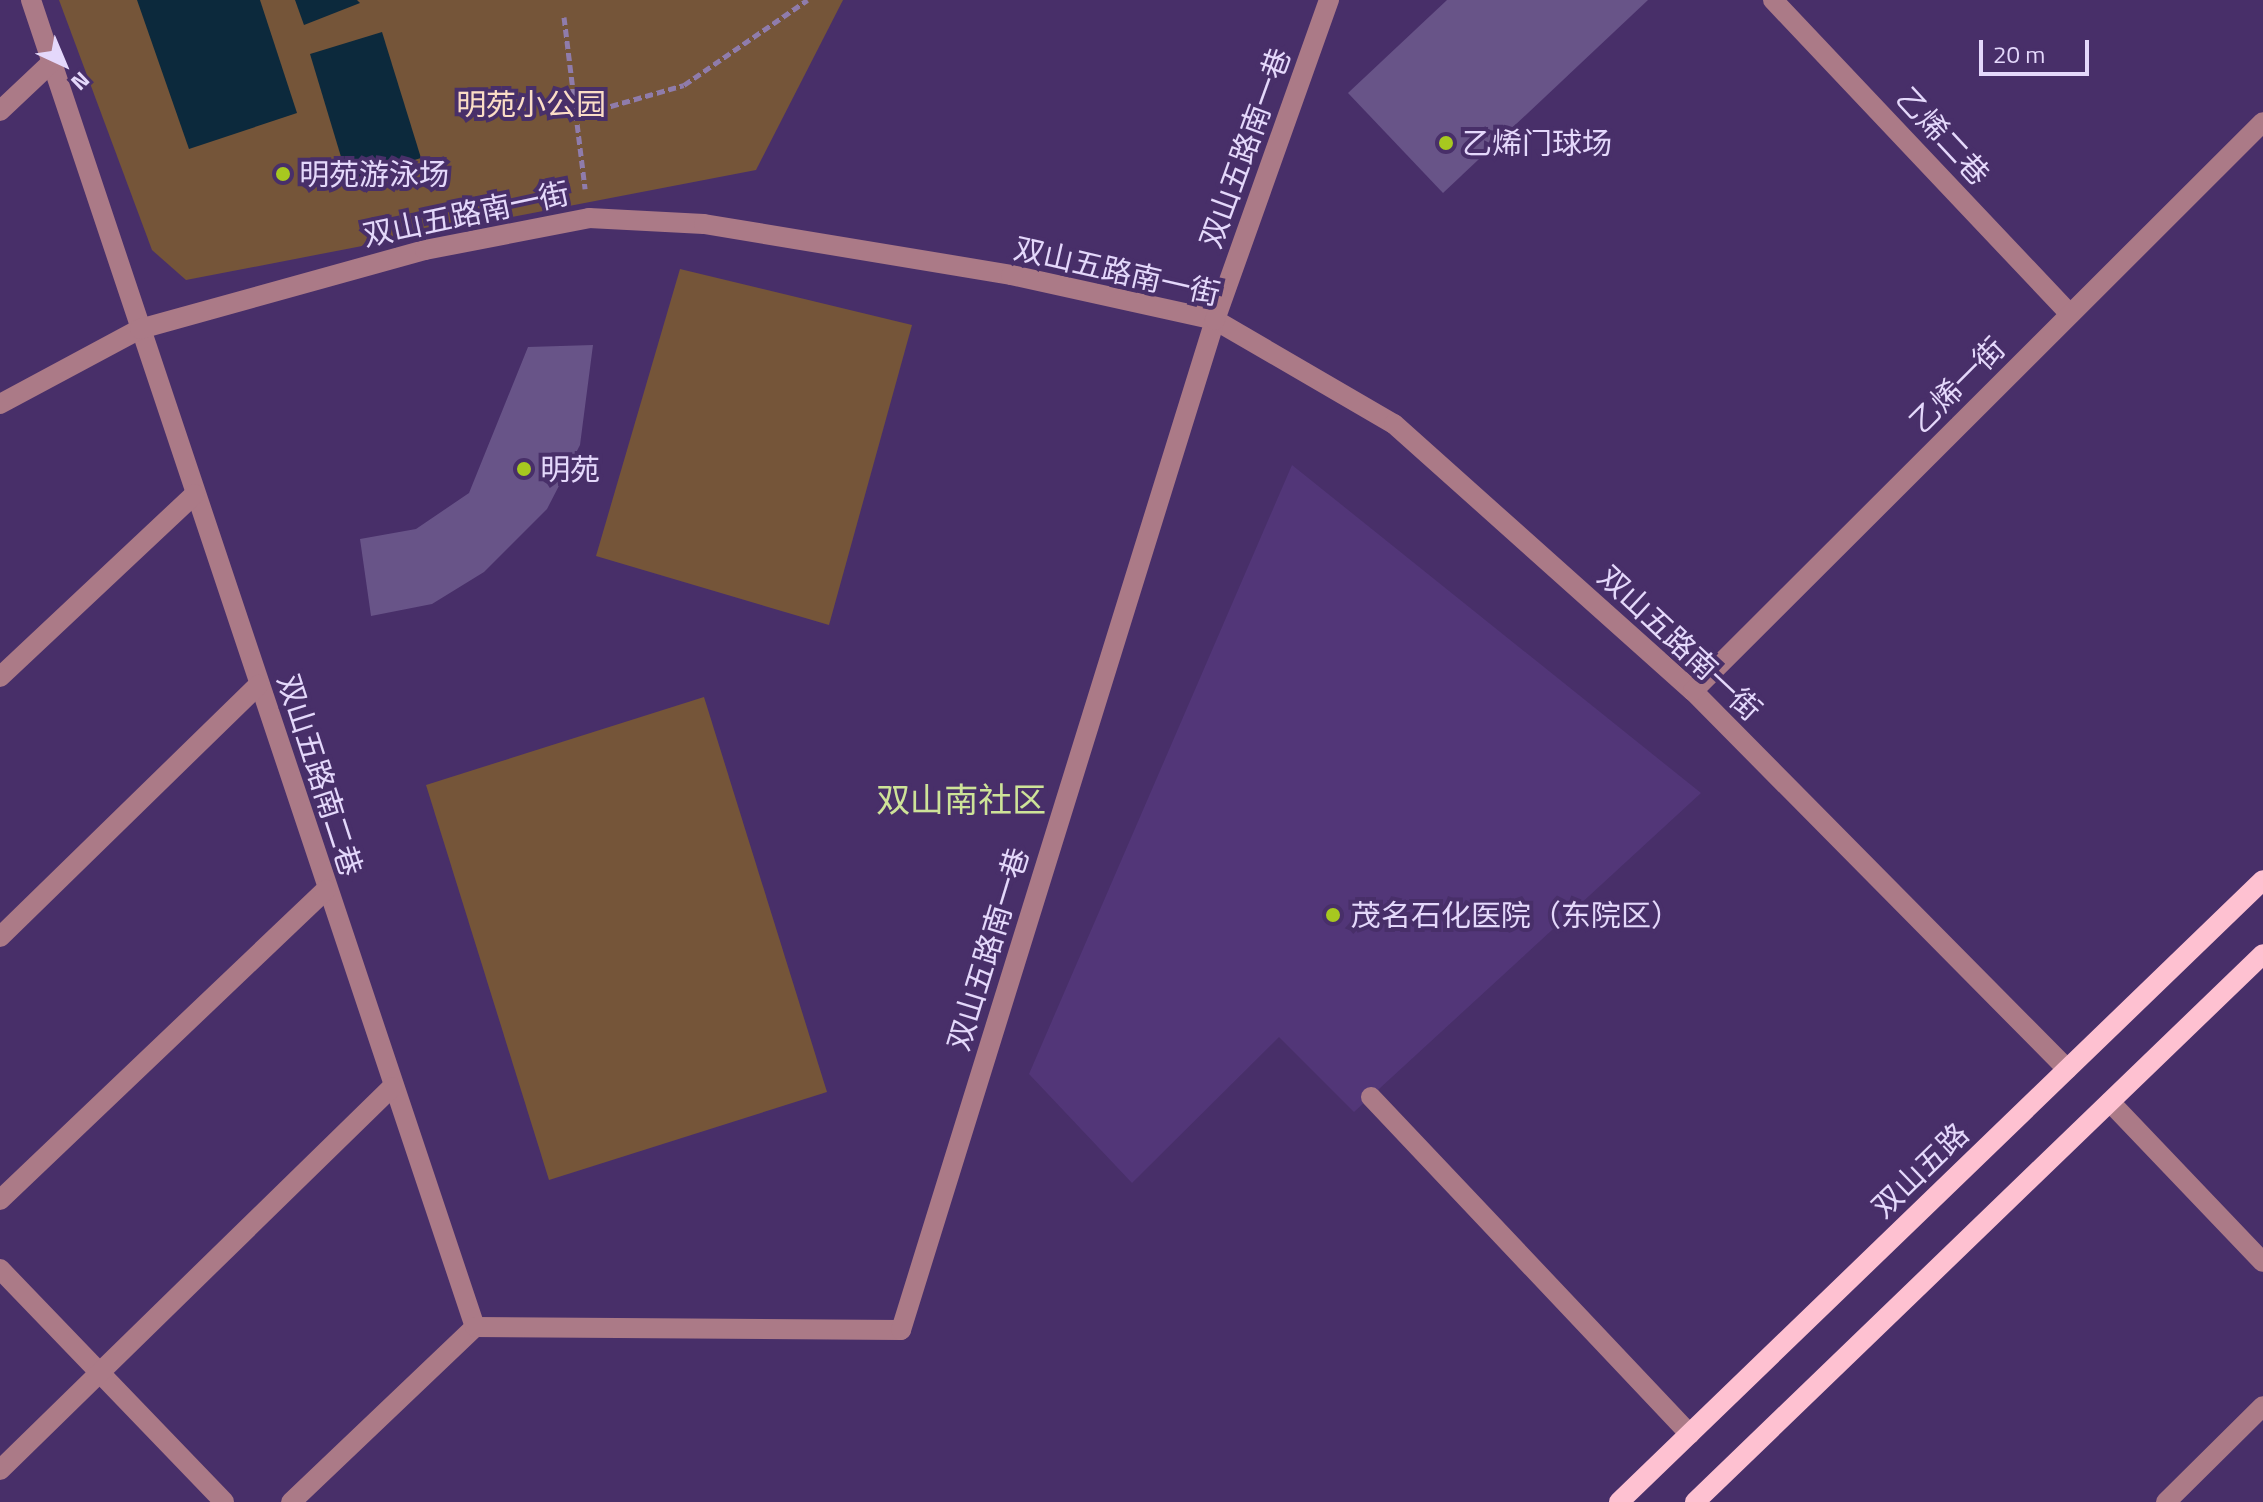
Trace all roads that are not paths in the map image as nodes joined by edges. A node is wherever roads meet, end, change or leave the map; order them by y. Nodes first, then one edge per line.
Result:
1 (31, 0) edge
2 (1329, 0) edge
3 (1773, 0) edge
4 (52, 62) junction
5 (0, 111) edge
6 (2263, 122) edge
7 (2070, 314) junction
8 (1215, 320) junction
9 (140, 329) junction
10 (0, 404) edge
11 (195, 494) junction
12 (0, 677) edge
13 (258, 685) junction
14 (1693, 691) junction
15 (2263, 880) edge
16 (326, 890) junction
17 (0, 937) edge
18 (2263, 954) edge
19 (2067, 1069) junction
20 (392, 1087) junction
21 (1371, 1097) dead end
22 (2110, 1102) junction
23 (0, 1200) edge
24 (2263, 1262) edge
25 (0, 1269) edge
26 (475, 1327) junction
27 (99, 1373) junction
28 (2263, 1406) edge
29 (1690, 1434) junction
30 (0, 1470) edge
31 (224, 1502) edge
32 (291, 1502) edge
33 (1619, 1502) edge
34 (1695, 1502) edge
35 (2166, 1502) edge

1 - 4 street, 双山五路南二巷
2 - 8 street, 双山五路南一巷
3 - 7 street, 乙烯二巷
4 - 5 street
4 - 9 street, 双山五路南二巷
6 - 7 street, 乙烯一街
7 - 14 street, 乙烯一街
8 - 9 street, 双山五路南一街
8 - 14 street, 双山五路南一街
8 - 26 street, 双山五路南一巷
9 - 10 street, 双山五路南一街
9 - 11 street, 双山五路南二巷
11 - 12 street
11 - 13 street, 双山五路南二巷
13 - 16 street, 双山五路南二巷
13 - 17 street
14 - 19 street, 双山五路南一街
15 - 19 main road, 双山五路
16 - 20 street, 双山五路南二巷
16 - 23 street
18 - 22 main road
19 - 29 main road, 双山五路
20 - 26 street, 双山五路南二巷
20 - 27 street
21 - 29 street
22 - 24 street
22 - 34 main road
25 - 27 street
26 - 32 street
27 - 30 street
27 - 31 street
28 - 35 street
29 - 33 main road, 双山五路

